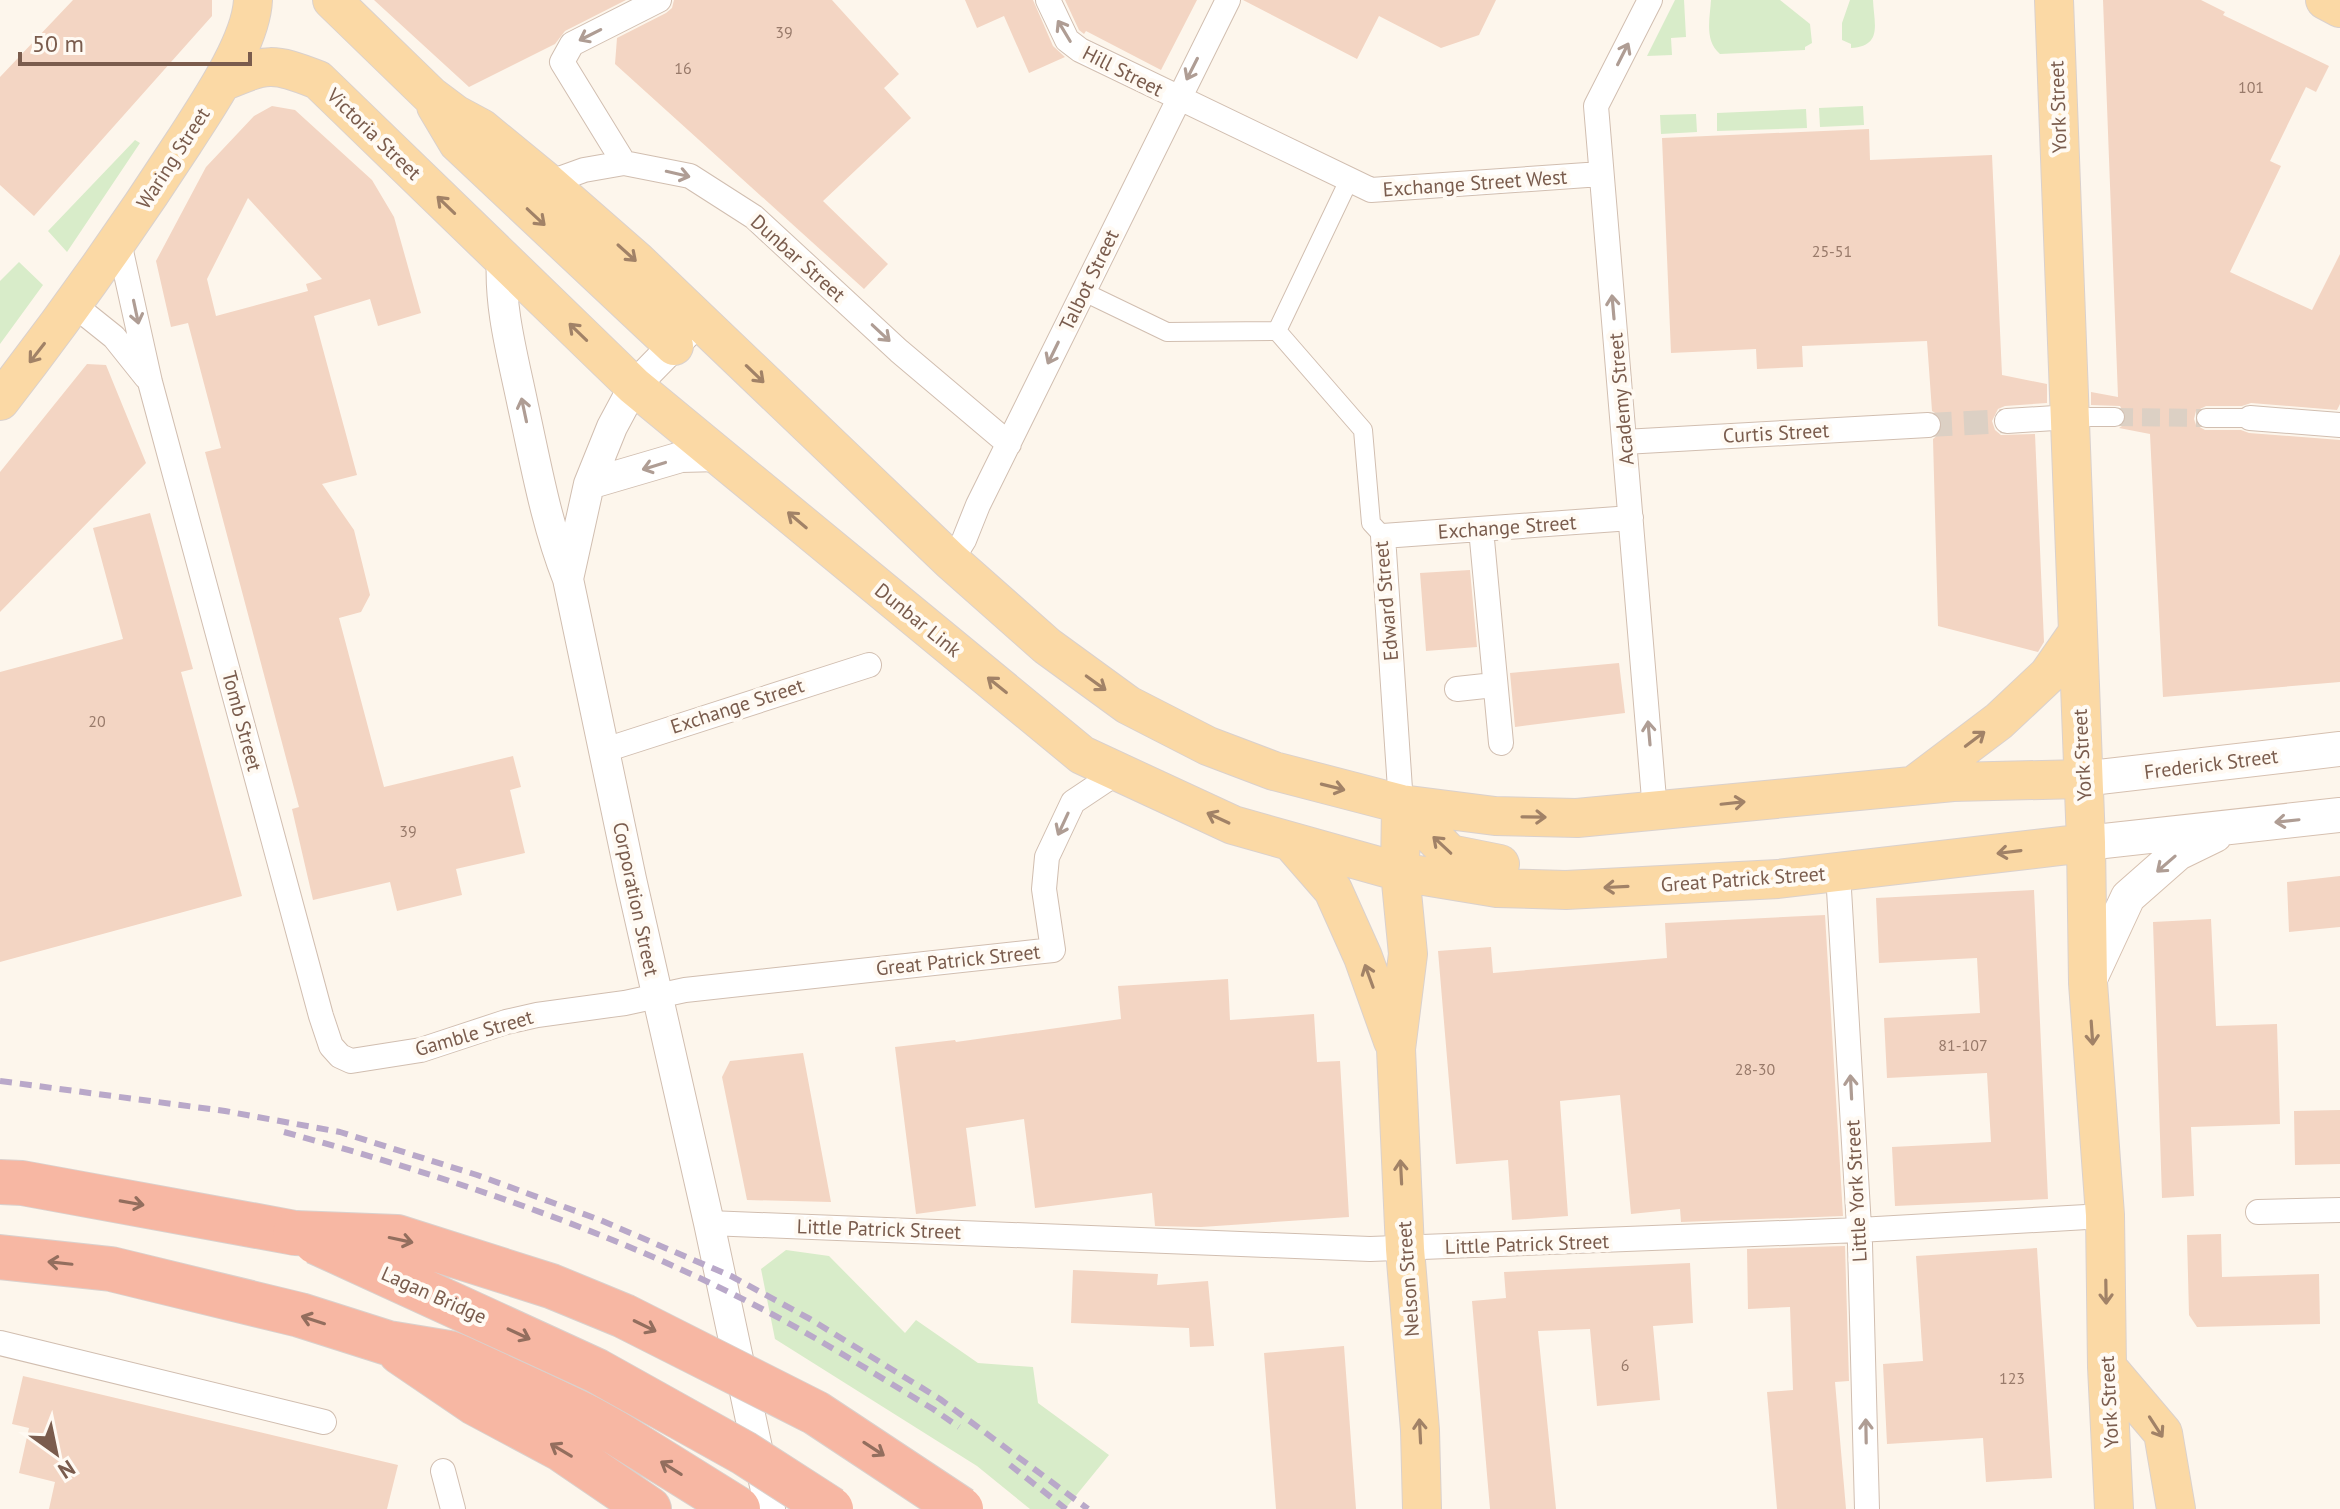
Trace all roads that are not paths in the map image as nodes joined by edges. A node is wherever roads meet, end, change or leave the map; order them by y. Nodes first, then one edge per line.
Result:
1 (253, 0) edge
2 (332, 0) edge
3 (659, 0) edge
4 (1048, 0) edge
5 (1228, 0) edge
6 (1650, 0) edge
7 (2054, 0) edge
8 (2325, 0) edge
9 (2340, 8) edge
10 (222, 82) junction
11 (431, 96) junction
12 (1178, 98) junction
13 (624, 163) junction
14 (1601, 174) junction
15 (1349, 180) junction
16 (548, 183) junction
17 (119, 242) junction
18 (502, 259) junction
19 (1084, 292) junction
20 (74, 305) junction
21 (1277, 331) junction
22 (686, 333) junction
23 (150, 382) junction
24 (634, 386) junction
25 (0, 401) edge
26 (2070, 417) junction
27 (2115, 417) tunnel mouth
28 (2206, 418) tunnel mouth
29 (2250, 418) joint
30 (2007, 421) tunnel mouth
31 (1928, 425) tunnel mouth
32 (2340, 425) edge
33 (1624, 442) junction
34 (1009, 444) junction
35 (719, 456) junction
36 (589, 484) junction
37 (1631, 518) junction
38 (1481, 529) junction
39 (1383, 536) junction
40 (951, 561) junction
41 (568, 579) junction
42 (2078, 632) junction
43 (869, 665) dead end
44 (1494, 685) junction
45 (1457, 689) dead end
46 (1501, 743) dead end
47 (2340, 749) edge
48 (605, 750) junction
49 (1118, 772) junction
50 (2082, 779) junction
51 (1913, 786) junction
52 (1401, 804) junction
53 (1655, 811) junction
54 (2340, 815) edge
55 (2233, 826) junction
56 (1292, 843) junction
57 (2086, 843) junction
58 (1400, 872) junction
59 (1838, 873) junction
60 (1566, 890) junction
61 (2088, 983) junction
62 (657, 996) junction
63 (1396, 1049) junction
64 (340, 1056) joint
65 (0, 1182) edge
66 (2340, 1210) edge
67 (2258, 1212) dead end
68 (2104, 1216) junction
69 (709, 1223) junction
70 (1859, 1230) junction
71 (295, 1233) junction
72 (1405, 1249) junction
73 (0, 1257) edge
74 (0, 1343) edge
75 (388, 1343) junction
76 (2107, 1367) junction
77 (324, 1422) dead end
78 (443, 1471) dead end
79 (453, 1509) edge
80 (649, 1509) edge
81 (738, 1509) edge
82 (770, 1509) edge
83 (831, 1509) edge
84 (961, 1509) edge
85 (1422, 1509) edge
86 (1867, 1509) edge
87 (2114, 1509) edge
88 (2176, 1509) edge

1 - 10 main road, Waring Street
2 - 11 main road
3 -> 13 street
12 -> 4 street, Hill Street
5 -> 12 street, Talbot Street
14 -> 6 street, Academy Street
7 - 26 main road, York Street
8 - 9 main road
10 - 17 main road, Waring Street
18 -> 10 main road, Victoria Street
11 - 16 main road
11 -> 22 main road
12 - 15 street, Exchange Street West
12 - 19 street, Talbot Street
13 - 16 street, Dunbar Street
13 -> 34 street, Dunbar Street
14 - 15 street, Exchange Street West
33 -> 14 street, Academy Street
15 - 21 street
16 -> 22 main road
17 - 20 main road, Waring Street
17 -> 23 street, Tomb Street
24 -> 18 main road, Dunbar Link
41 -> 18 street
19 - 21 street
19 -> 34 street, Talbot Street
20 - 23 street, Tomb Street
20 -> 25 main road, Waring Street
21 - 39 street, Edward Street
22 - 24 street, Corporation Street
22 -> 40 main road
23 - 64 street, Tomb Street
24 - 35 main road, Dunbar Link
24 - 36 street, Corporation Street
26 - 27 street
26 - 30 street
26 - 42 main road, York Street
28 - 29 street
29 - 32 street
31 - 33 street, Curtis Street
33 - 37 street, Academy Street
34 - 40 street, Talbot Street
35 -> 36 street
49 -> 35 main road, Dunbar Link
36 - 41 street, Corporation Street
37 - 38 street, Exchange Street
53 -> 37 street, Academy Street
38 - 39 street, Exchange Street
38 - 44 street
39 - 52 street, Edward Street
40 -> 52 main road
41 - 48 street, Corporation Street
42 - 50 main road, York Street
51 -> 42 main road
43 - 48 street, Exchange Street
44 - 45 street
44 - 46 street
47 - 50 main road, Frederick Street
48 - 62 street, Corporation Street
56 -> 49 main road, Dunbar Link
49 -> 62 street, Great Patrick Street
50 - 51 main road
50 - 57 main road, York Street
53 -> 51 main road
52 -> 53 main road
52 - 58 main road, Nelson Street
60 -> 52 main road
54 -> 55 main road
55 - 57 main road
55 -> 61 main road
56 - 58 main road, Dunbar Link
63 -> 56 main road, Nelson Street
57 -> 59 main road, Great Patrick Street
57 - 61 main road, York Street
58 - 60 main road, Great Patrick Street
58 - 63 main road, Nelson Street
59 -> 60 main road, Great Patrick Street
70 -> 59 street, Little York Street
61 -> 68 main road, York Street
62 - 64 street, Gamble Street
62 - 69 street, Corporation Street
72 -> 63 main road, Nelson Street
65 -> 71 highway, Lagan Bridge
66 - 67 street
68 - 70 street, Little Patrick Street
68 -> 76 main road, York Street
69 - 72 street, Little Patrick Street
69 - 82 street, Corporation Street
70 - 72 street, Little Patrick Street
86 -> 70 street, Little York Street
71 -> 83 highway, Lagan Bridge, bridge
71 -> 84 highway, bridge
85 -> 72 main road, Nelson Street
75 -> 73 highway
74 - 77 street
80 -> 75 highway
81 -> 75 highway
76 - 87 main road, York Street
76 -> 88 main road
78 - 79 street

